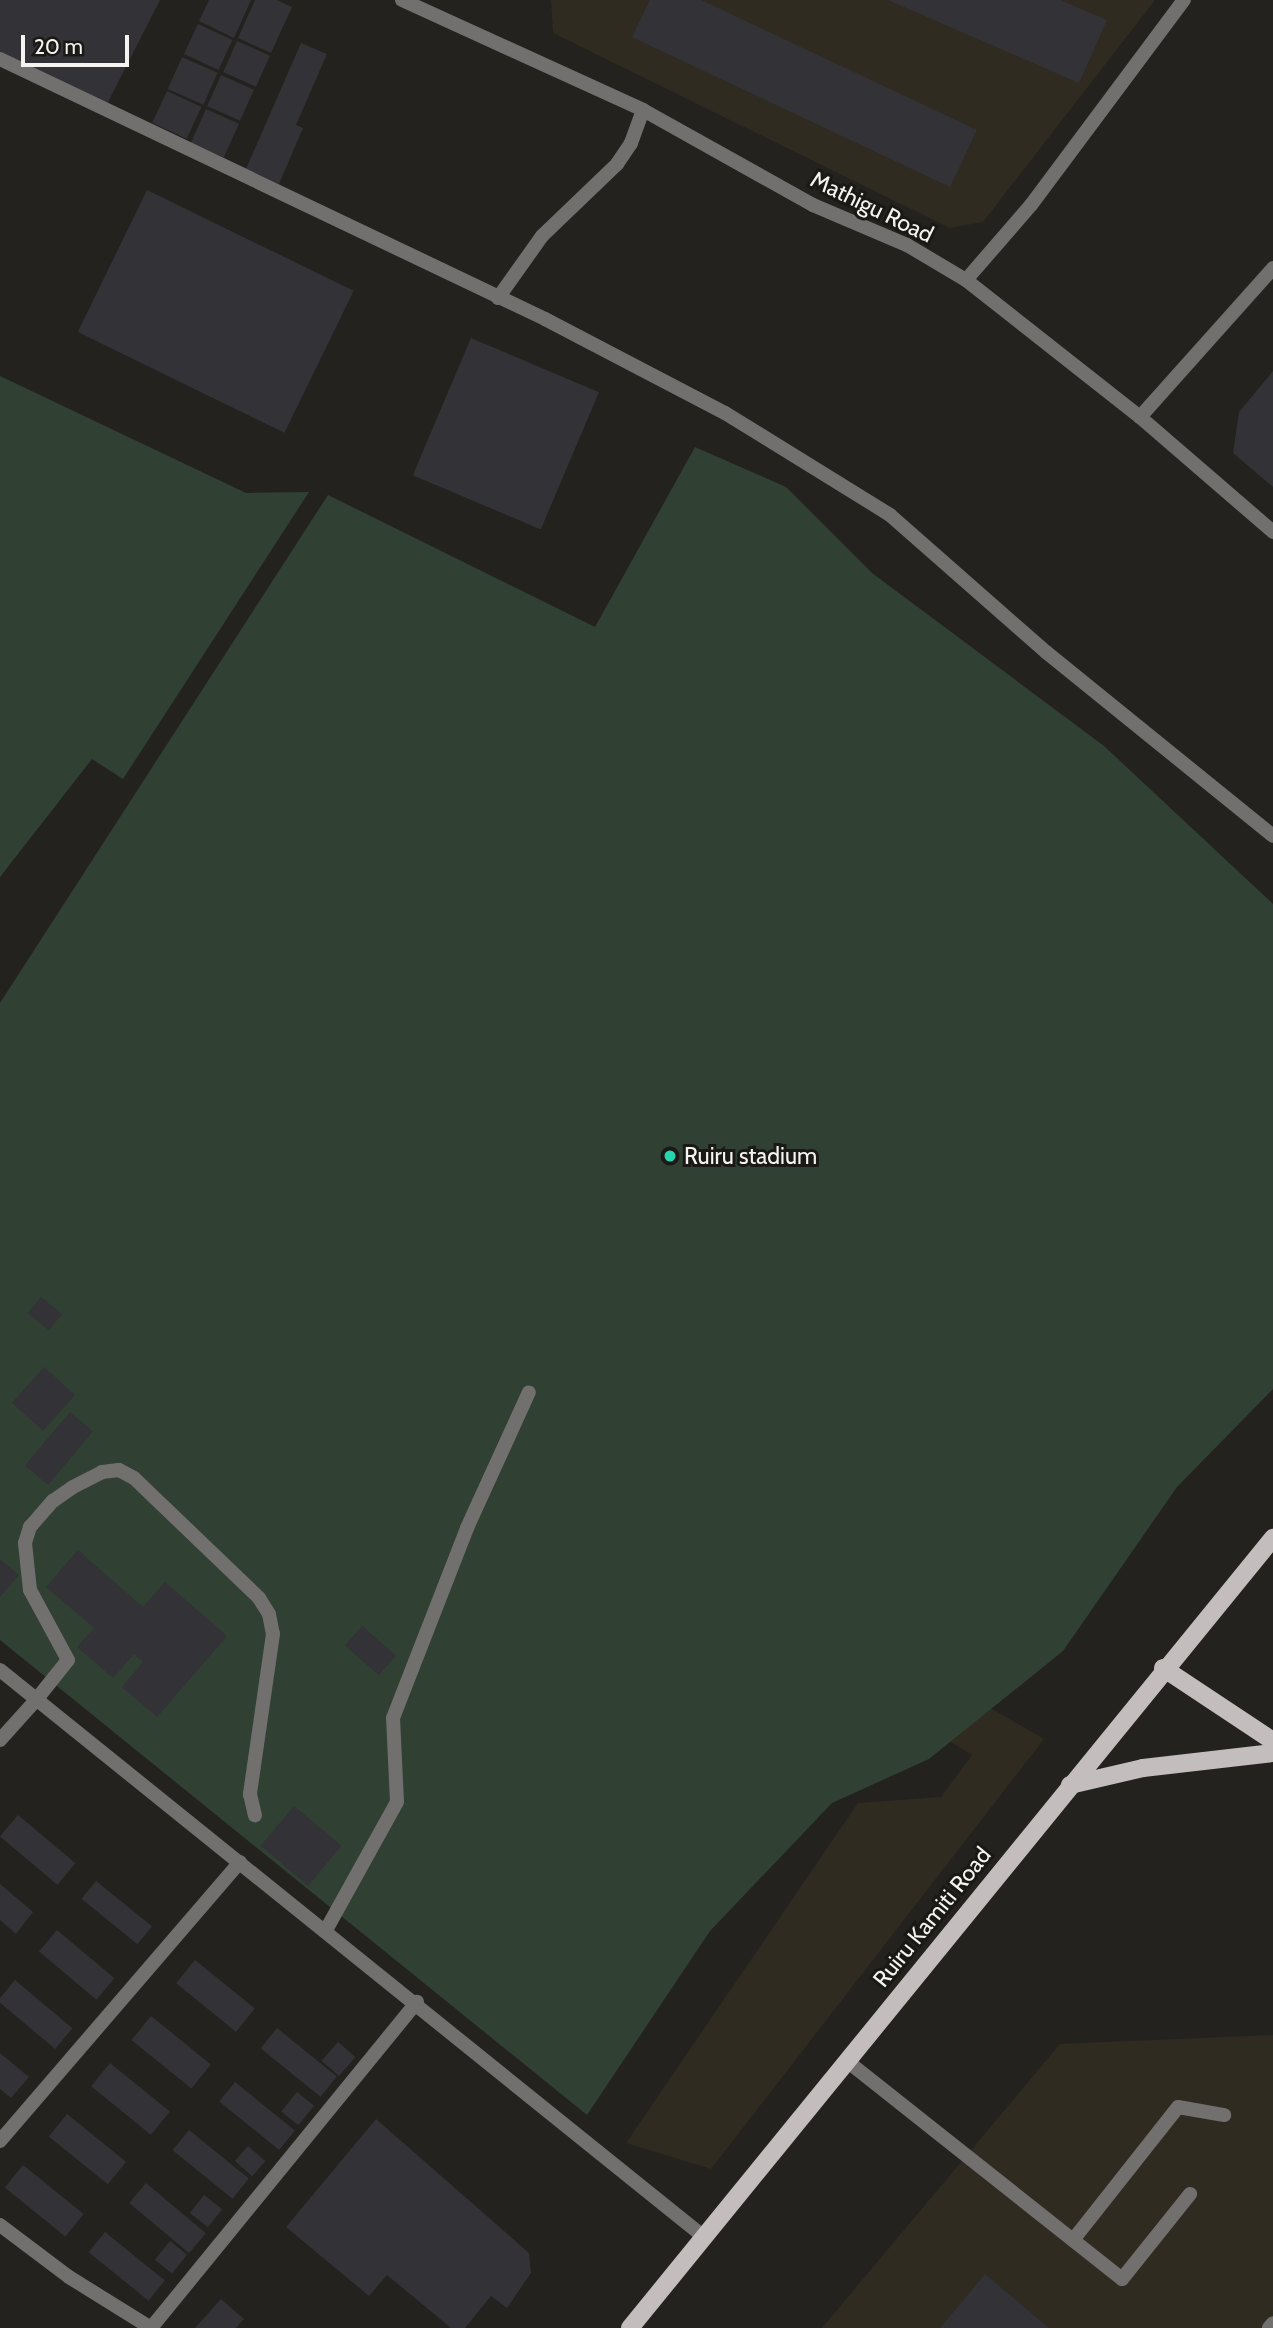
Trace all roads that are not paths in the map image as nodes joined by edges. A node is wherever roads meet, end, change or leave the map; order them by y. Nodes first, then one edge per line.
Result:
1 (402, 0) edge
2 (1184, 0) edge
3 (0, 59) edge
4 (643, 110) junction
5 (1273, 268) edge
6 (966, 280) junction
7 (498, 298) junction
8 (1140, 417) junction
9 (1273, 532) edge
10 (1273, 836) edge
11 (528, 1392) dead end
12 (1273, 1538) edge
13 (1163, 1668) junction
14 (0, 1670) edge
15 (36, 1700) junction
16 (0, 1740) edge
17 (1273, 1741) edge
18 (1273, 1753) edge
19 (1070, 1785) junction
20 (254, 1815) dead end
21 (240, 1862) junction
22 (326, 1930) junction
23 (417, 2002) junction
24 (847, 2061) junction
25 (1224, 2115) dead end
26 (0, 2141) edge
27 (1190, 2194) dead end
28 (0, 2225) edge
29 (704, 2237) junction
30 (1073, 2240) junction
31 (1273, 2323) edge
32 (151, 2328) edge
33 (630, 2328) edge
34 (1269, 2328) edge

1 - 4 street, Mathigu Road
2 - 6 street
3 - 7 street
4 - 6 street, Mathigu Road
4 - 7 street
5 - 8 street
6 - 8 street, Mathigu Road
7 - 10 street
8 - 9 street, Mathigu Road
11 - 22 street
12 - 13 main road, Ruiru Kamiti Road
13 - 17 main road
13 - 19 main road, Ruiru Kamiti Road
14 - 15 street
15 - 16 street
15 - 20 street
15 - 21 street
18 - 19 main road
19 - 24 main road, Ruiru Kamiti Road
21 - 22 street
21 - 26 street
22 - 23 street
23 - 29 street
23 - 32 street
24 - 29 main road, Ruiru Kamiti Road
24 - 30 street
25 - 30 street
27 - 30 street
28 - 32 street
29 - 33 main road, Ruiru Kamiti Road
31 - 34 street

